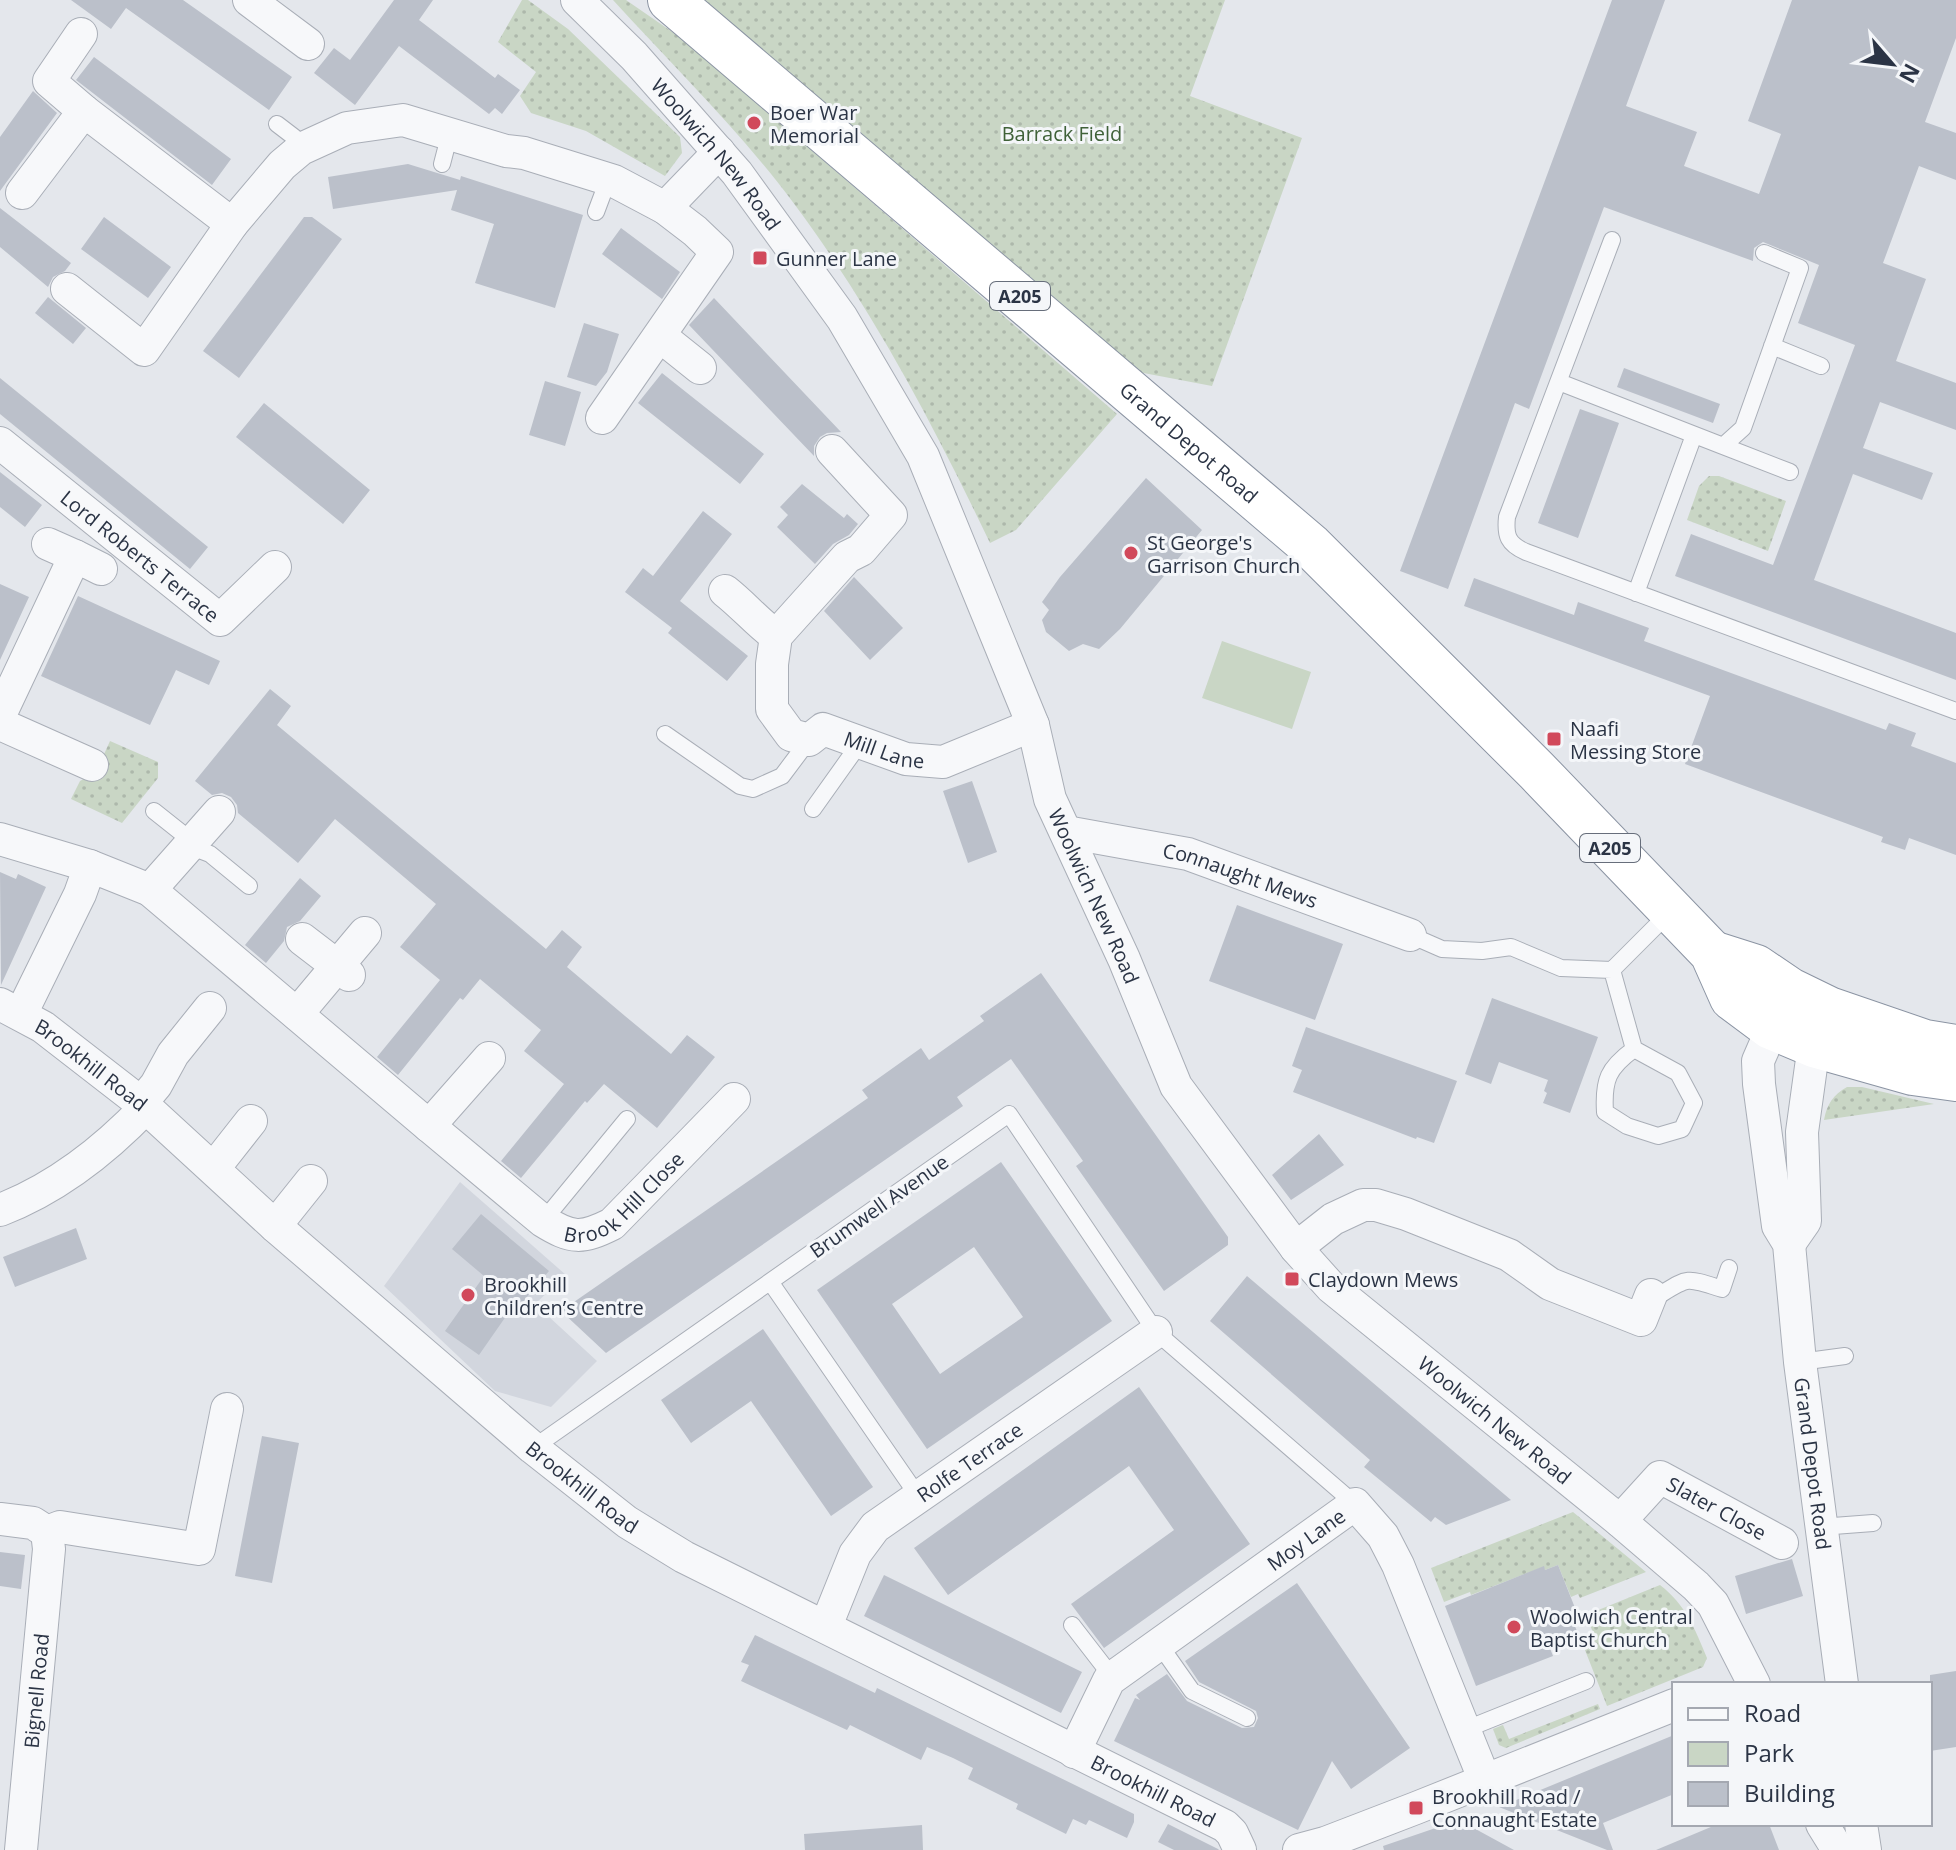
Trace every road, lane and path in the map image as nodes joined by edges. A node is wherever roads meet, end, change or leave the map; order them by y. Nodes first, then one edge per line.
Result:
1 (249, 0) edge
2 (577, 0) edge
3 (670, 0) edge
4 (81, 34) dead end
5 (308, 44) dead end
6 (84, 111) junction
7 (277, 124) dead end
8 (450, 133) junction
9 (301, 149) junction
10 (719, 152) junction
11 (442, 164) dead end
12 (608, 180) junction
13 (22, 193) dead end
14 (665, 208) junction
15 (596, 212) dead end
16 (232, 224) junction
17 (1612, 240) dead end
18 (1764, 253) dead end
19 (67, 289) dead end
20 (660, 336) junction
21 (1772, 346) junction
22 (1821, 366) dead end
23 (700, 368) dead end
24 (1559, 382) junction
25 (602, 418) dead end
26 (1694, 435) junction
27 (0, 443) edge
28 (1723, 446) junction
29 (832, 451) dead end
30 (1790, 472) dead end
31 (75, 556) dead end
32 (275, 567) dead end
33 (725, 591) dead end
34 (1636, 593) junction
35 (776, 636) junction
36 (1956, 711) edge
37 (0, 714) edge
38 (0, 724) edge
39 (1033, 725) junction
40 (665, 734) dead end
41 (809, 740) junction
42 (860, 743) junction
43 (92, 765) dead end
44 (813, 809) dead end
45 (154, 811) dead end
46 (219, 812) dead end
47 (1066, 832) junction
48 (0, 839) edge
49 (191, 844) junction
50 (90, 866) junction
51 (249, 886) dead end
52 (150, 890) junction
53 (1670, 911) junction
54 (365, 933) dead end
55 (1410, 935) joint
56 (302, 939) dead end
57 (1612, 970) junction
58 (343, 971) junction
59 (210, 1008) dead end
60 (1780, 1008) junction
61 (10, 1009) edge
62 (297, 1014) junction
63 (1821, 1027) junction
64 (1956, 1047) edge
65 (1634, 1049) junction
66 (489, 1058) dead end
67 (1956, 1079) edge
68 (734, 1099) dead end
69 (143, 1105) junction
70 (627, 1119) dead end
71 (251, 1121) dead end
72 (429, 1126) junction
73 (214, 1168) junction
74 (311, 1181) dead end
75 (0, 1210) edge
76 (543, 1221) junction
77 (275, 1226) junction
78 (1789, 1244) junction
79 (1296, 1248) junction
80 (1729, 1268) dead end
81 (771, 1283) junction
82 (1651, 1295) joint
83 (1156, 1332) junction
84 (1845, 1356) dead end
85 (1800, 1362) junction
86 (227, 1409) dead end
87 (533, 1448) junction
88 (918, 1496) junction
89 (1355, 1504) junction
90 (0, 1519) edge
91 (1620, 1521) junction
92 (1873, 1523) dead end
93 (1820, 1527) junction
94 (47, 1532) junction
95 (1782, 1543) dead end
96 (1072, 1625) dead end
97 (826, 1626) junction
98 (1159, 1644) junction
99 (1113, 1678) junction
100 (1586, 1681) dead end
101 (1743, 1681) edge
102 (1842, 1682) edge
103 (1672, 1706) edge
104 (1247, 1718) dead end
105 (1464, 1730) junction
106 (1074, 1752) junction
107 (1485, 1781) junction
108 (1823, 1826) edge
109 (1861, 1826) edge
110 (1317, 1848) edge
111 (21, 1850) edge
112 (1240, 1850) edge
113 (1838, 1850) edge
114 (1865, 1850) edge

1 - 5 street
2 - 10 street, Woolwich New Road
3 - 53 highway, Grand Depot Road / A205
4 - 6 street
6 - 13 street
6 - 16 street
7 - 9 lane
8 - 9 street
8 - 11 lane
8 - 12 street
9 - 16 street
10 - 14 street
10 - 39 street, Woolwich New Road
12 - 14 street
12 - 15 lane
14 - 20 street
16 - 19 street
17 - 24 lane
18 - 21 lane
20 - 23 street
20 - 25 street
21 - 22 lane
21 - 28 lane
24 - 26 lane
24 - 34 lane
26 - 28 lane
26 - 34 lane
27 - 32 street, Lord Roberts Terrace
28 - 30 lane
29 - 35 street
31 - 37 street
33 - 35 street
34 - 36 lane
35 - 41 street
38 - 43 street
39 - 42 street, Mill Lane
39 - 47 street, Woolwich New Road
40 - 41 lane
41 - 42 street, Mill Lane
42 - 44 lane
45 - 49 lane
46 - 49 street
47 - 55 street, Connaught Mews
47 - 79 street, Woolwich New Road
48 - 50 street, Brook Hill Close
49 - 51 lane
49 - 52 street
50 - 52 street, Brook Hill Close
50 - 61 street
52 - 62 street, Brook Hill Close
53 - 57 lane
53 - 60 highway, Grand Depot Road / A205
54 - 58 street
55 - 57 lane
56 - 58 street
57 - 65 lane
58 - 62 street
59 - 69 street
60 - 63 highway, A205
60 - 78 street, Grand Depot Road
61 - 69 street, Brookhill Road
62 - 72 street, Brook Hill Close
63 - 64 highway, A205
63 - 67 highway, A205
63 - 78 street, Grand Depot Road
65 - 65 lane
66 - 72 street
68 - 76 street, Brook Hill Close
69 - 73 street, Brookhill Road
69 - 75 street
70 - 76 lane
71 - 73 street
72 - 76 street, Brook Hill Close
73 - 77 street, Brookhill Road
74 - 77 street
77 - 87 street, Brookhill Road
78 - 85 street, Grand Depot Road
79 - 82 street
79 - 91 street, Woolwich New Road
80 - 82 lane
81 - 83 lane, Brumwell Avenue
81 - 87 lane, Brumwell Avenue
81 - 88 lane
83 - 88 street, Rolfe Terrace
83 - 89 lane
84 - 85 lane
85 - 93 street, Grand Depot Road
86 - 94 street
87 - 97 street, Brookhill Road
88 - 97 street, Rolfe Terrace
89 - 98 street, Moy Lane
89 - 105 street, Moy Lane
90 - 94 street
91 - 95 street, Slater Close
91 - 101 street, Woolwich New Road
92 - 93 lane
93 - 102 street, Grand Depot Road
94 - 111 street, Bignell Road
96 - 99 lane
97 - 106 street, Brookhill Road
98 - 99 street, Moy Lane
98 - 104 lane
99 - 106 street, Moy Lane
100 - 105 lane
103 - 107 street
105 - 107 street, Moy Lane
106 - 112 street, Brookhill Road
107 - 110 street
108 - 113 street
109 - 114 street

